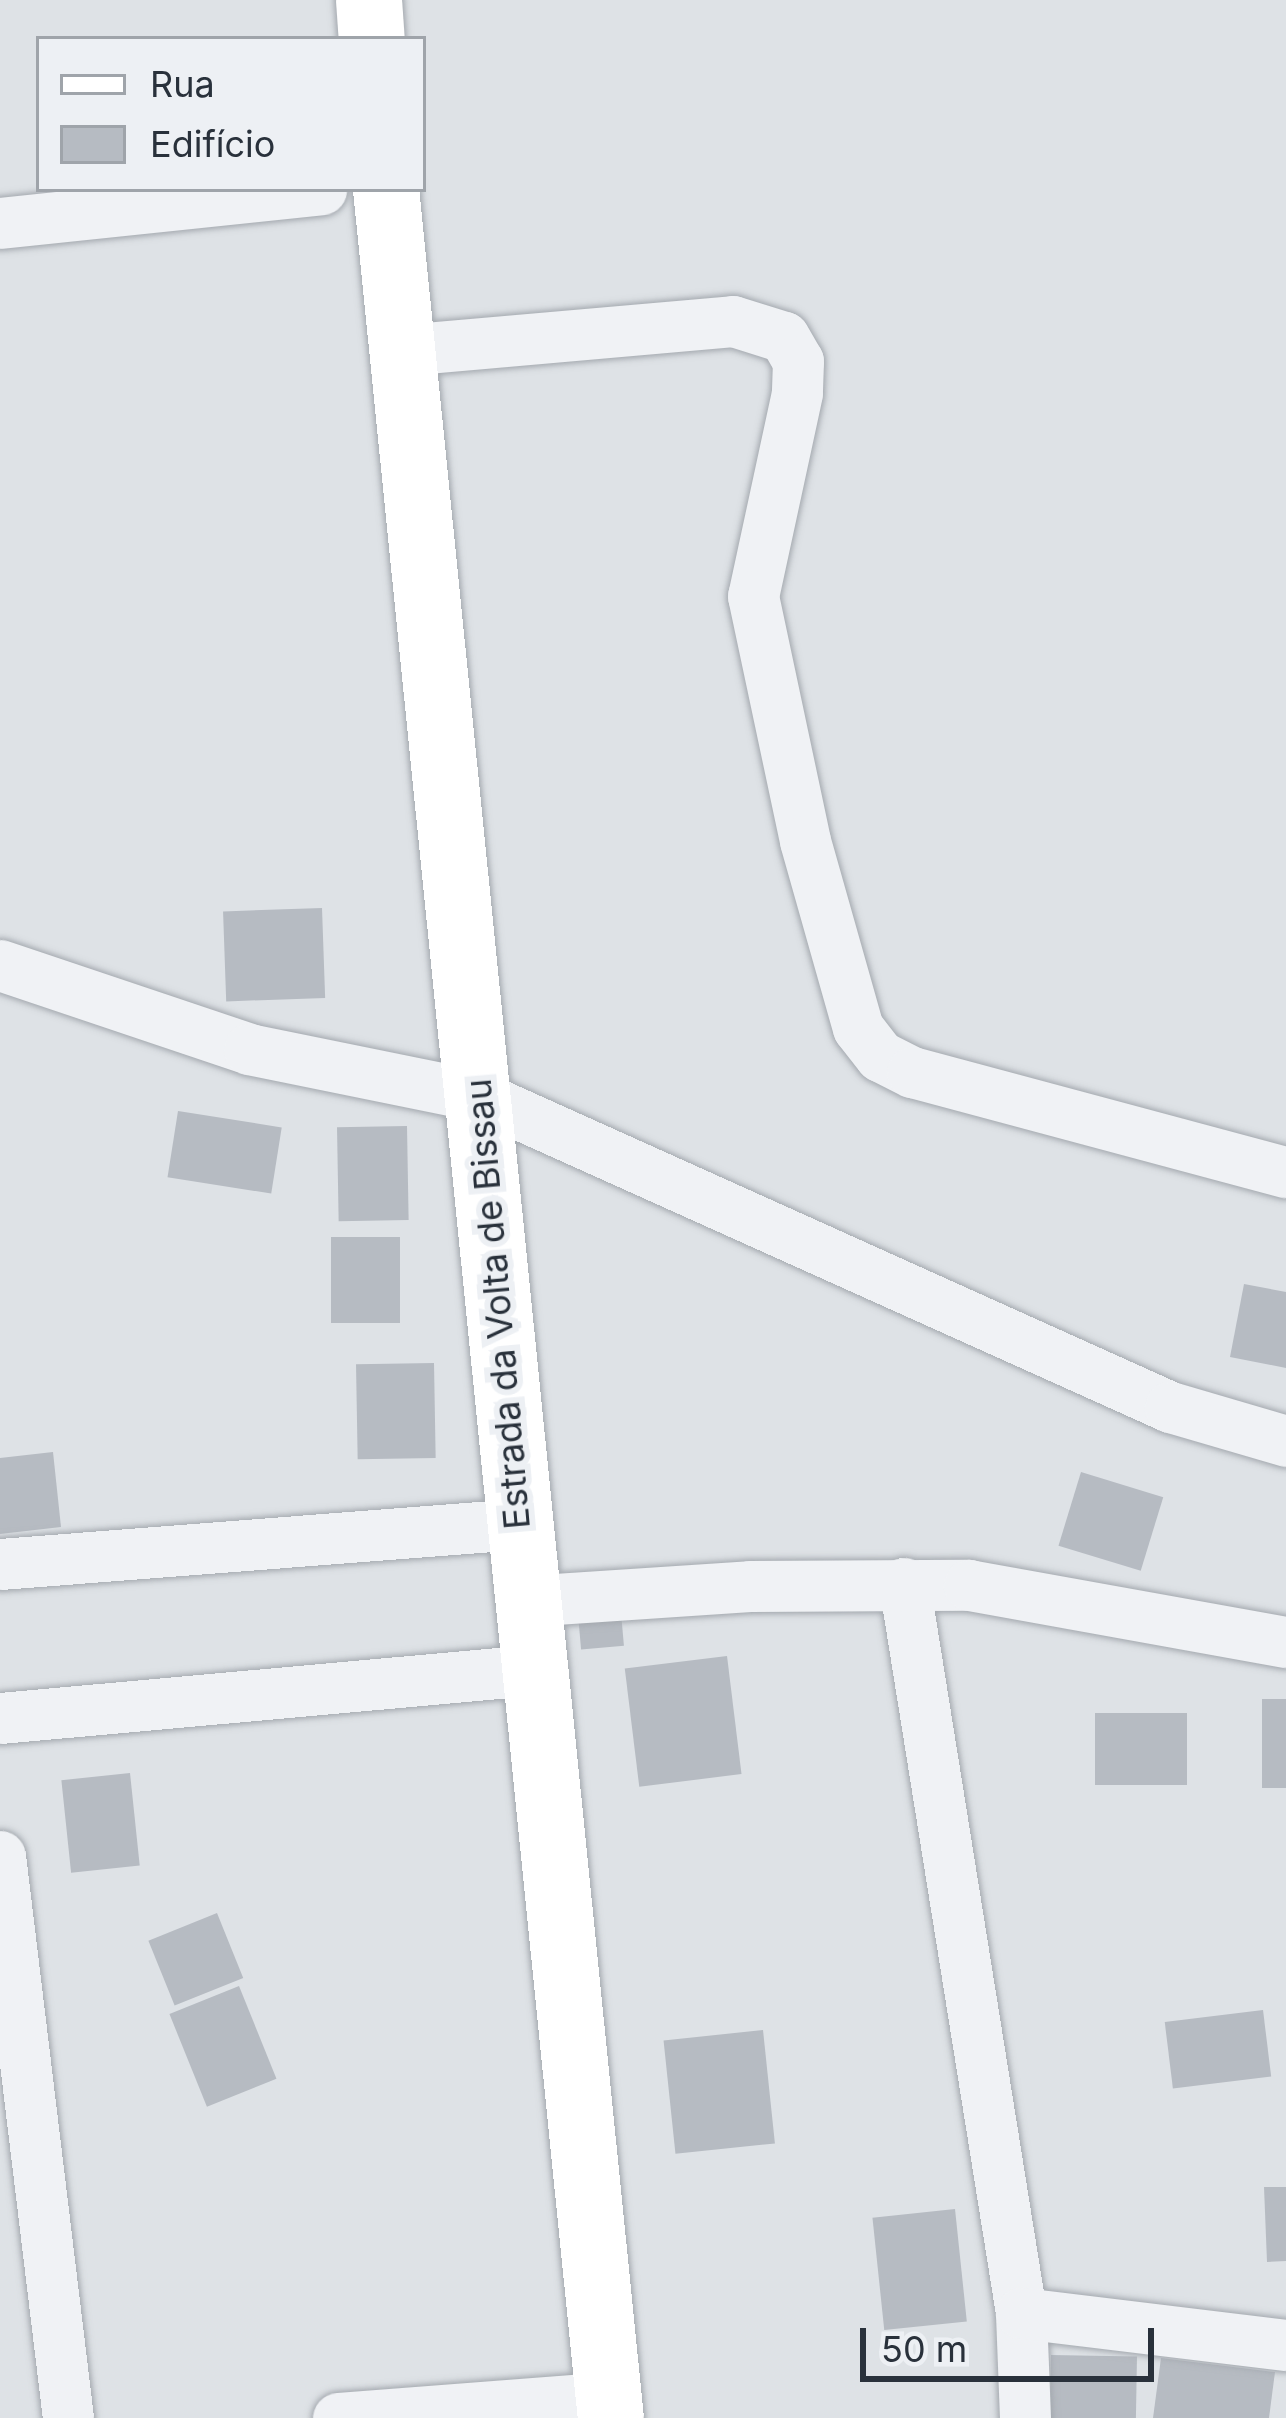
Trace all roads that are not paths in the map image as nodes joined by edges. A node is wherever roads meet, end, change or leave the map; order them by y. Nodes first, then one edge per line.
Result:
1 (369, 0) edge
2 (372, 36) edge
3 (293, 192) edge
4 (386, 192) edge
5 (0, 223) edge
6 (403, 350) junction
7 (0, 965) edge
8 (479, 1096) junction
9 (1286, 1172) edge
10 (1286, 1442) edge
11 (518, 1524) junction
12 (0, 1564) edge
13 (904, 1583) junction
14 (525, 1600) junction
15 (1286, 1642) edge
16 (532, 1670) junction
17 (0, 1718) edge
18 (0, 1856) edge
19 (18, 2160) edge
20 (1021, 2313) junction
21 (1286, 2345) edge
22 (610, 2407) edge
23 (68, 2418) edge
24 (338, 2418) edge
25 (1024, 2418) edge

1 - 2 main road
3 - 5 street
4 - 6 main road, Estrada da Volta de Bissau
6 - 8 main road, Estrada da Volta de Bissau
6 - 9 street
7 - 8 street
8 - 10 street
8 - 11 main road, Estrada da Volta de Bissau
11 - 12 street
11 - 14 main road, Estrada da Volta de Bissau
13 - 14 street
13 - 15 street
13 - 20 street
14 - 16 main road, Estrada da Volta de Bissau
16 - 17 street
16 - 22 main road, Estrada da Volta de Bissau
18 - 19 street
19 - 23 street
20 - 21 street
20 - 25 street
22 - 24 street

